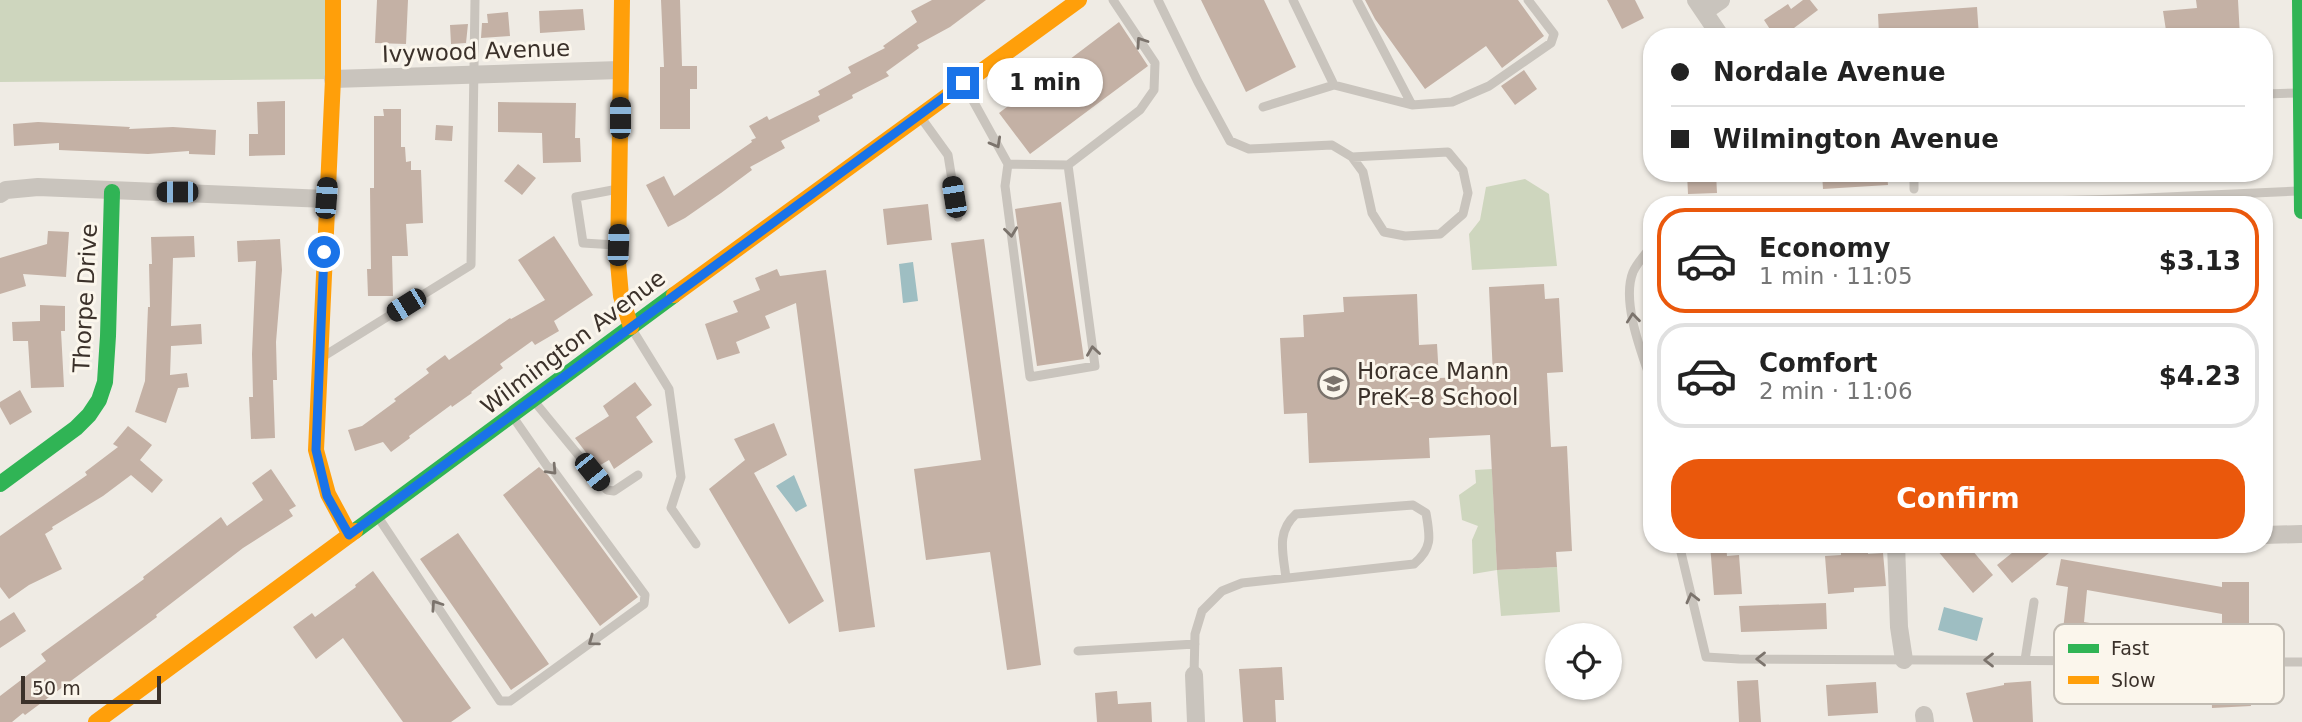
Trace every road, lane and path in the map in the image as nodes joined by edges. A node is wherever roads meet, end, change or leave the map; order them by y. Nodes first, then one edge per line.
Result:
1 (333, 0) edge
2 (475, 0) edge
3 (622, 0) edge
4 (1079, 0) edge
5 (1112, 0) edge
6 (1158, 0) edge
7 (1293, 0) edge
8 (1357, 0) edge
9 (1528, 0) edge
10 (1721, 0) edge
11 (2300, 0) edge
12 (1701, 6) edge
13 (1715, 28) edge
14 (620, 71) junction
15 (474, 75) junction
16 (333, 79) junction
17 (963, 83) junction
18 (1334, 85) junction
19 (2301, 93) edge
20 (2273, 94) edge
21 (1412, 105) junction
22 (1264, 107) dead end
23 (919, 114) junction
24 (1352, 157) junction
25 (1008, 164) junction
26 (1068, 165) junction
27 (1914, 182) edge
28 (620, 188) junction
29 (1914, 189) dead end
30 (2302, 191) edge
31 (112, 192) junction
32 (0, 194) edge
33 (2221, 196) edge
34 (326, 198) junction
35 (2302, 211) edge
36 (958, 217) dead end
37 (618, 245) junction
38 (1643, 259) edge
39 (631, 327) junction
40 (1643, 357) edge
41 (320, 358) junction
42 (533, 400) junction
43 (512, 415) junction
44 (638, 475) dead end
45 (0, 484) edge
46 (377, 515) junction
47 (2302, 534) edge
48 (349, 535) junction
49 (2273, 535) edge
50 (696, 544) dead end
51 (1681, 553) edge
52 (1896, 553) edge
53 (1286, 578) junction
54 (2034, 602) dead end
55 (1195, 644) junction
56 (1078, 651) dead end
57 (1905, 660) junction
58 (2025, 660) junction
59 (2054, 660) edge
60 (2284, 662) edge
61 (2302, 662) edge
62 (1194, 676) joint
63 (96, 722) edge
64 (1196, 722) edge

1 - 16 main road
2 - 15 lane
3 - 14 main road
4 - 17 main road, Wilmington Avenue
26 -> 5 lane
6 - 24 lane
7 - 18 lane
8 - 21 lane
9 - 21 lane
10 - 12 street
11 - 19 main road
12 - 13 street
14 - 15 street, Ivywood Avenue
14 - 28 main road
15 - 16 street, Ivywood Avenue
15 - 41 lane
16 - 34 main road
17 - 23 main road, Wilmington Avenue
17 -> 25 lane
18 - 21 lane
18 - 22 lane
19 - 20 lane
19 - 30 main road
23 - 36 lane
23 - 39 main road, Wilmington Avenue
24 - 24 lane
25 - 26 lane
25 -> 26 lane
27 - 29 lane
28 - 37 main road
28 - 37 lane
30 - 33 lane
30 - 35 main road
31 - 32 street
31 - 34 street
31 - 45 main road, Thorpe Drive
34 - 41 main road
37 - 39 main road
40 -> 38 lane
39 - 42 main road, Wilmington Avenue
39 - 50 lane
41 - 48 main road
42 - 43 main road, Wilmington Avenue
42 - 44 lane
43 - 46 main road, Wilmington Avenue
43 -> 46 lane
46 - 48 main road, Wilmington Avenue
47 - 49 street
48 - 63 main road, Wilmington Avenue
57 -> 51 lane
52 - 57 street
53 - 53 lane
53 - 55 lane
54 - 58 lane
55 - 56 lane
55 - 62 lane
58 -> 57 lane
58 - 59 lane
60 - 61 lane
62 - 64 street

